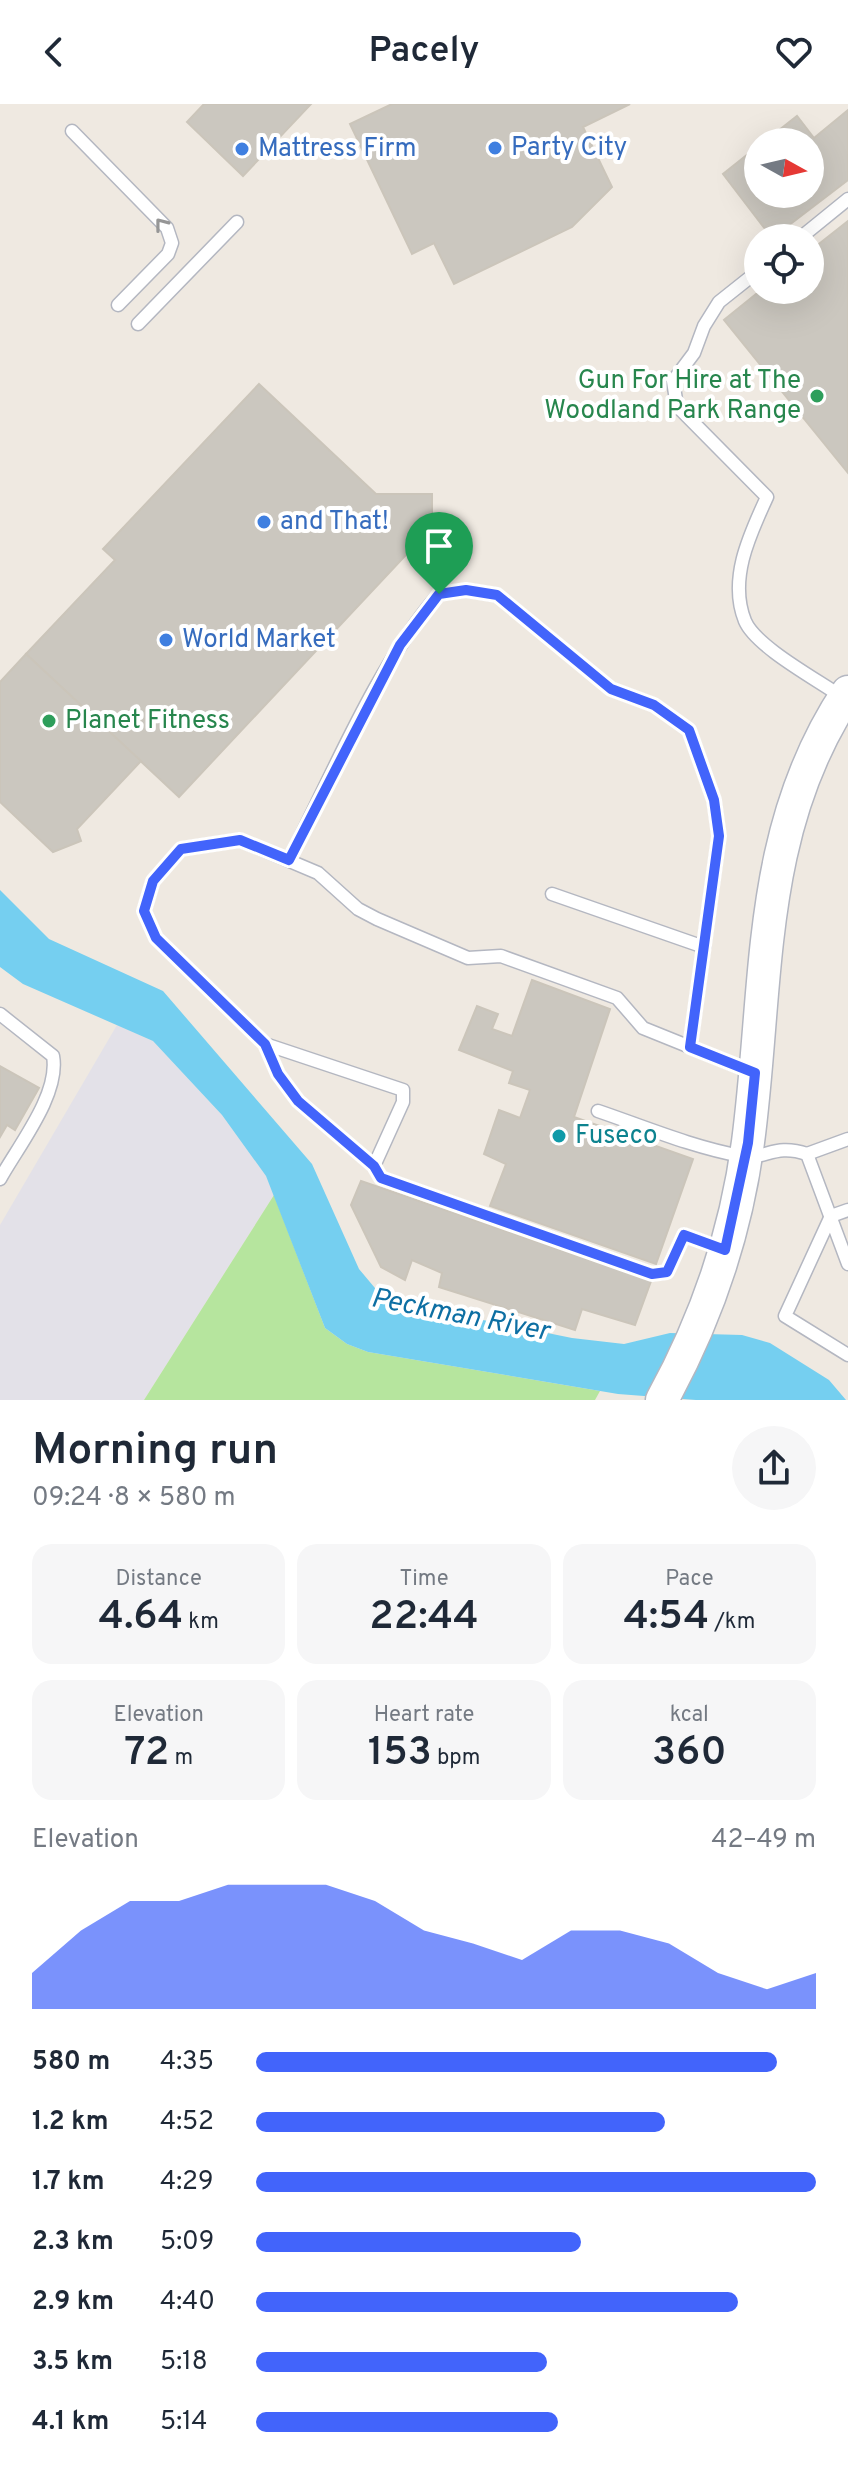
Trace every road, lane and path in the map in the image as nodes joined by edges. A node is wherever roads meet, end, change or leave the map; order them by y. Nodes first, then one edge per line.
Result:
1 (72, 131) dead end
2 (848, 199) edge
3 (237, 222) dead end
4 (817, 224) edge
5 (744, 282) edge
6 (118, 305) dead end
7 (138, 324) dead end
8 (846, 695) edge
9 (289, 860) junction
10 (552, 894) dead end
11 (704, 947) junction
12 (0, 1014) edge
13 (265, 1044) junction
14 (690, 1047) junction
15 (755, 1073) junction
16 (598, 1111) dead end
17 (848, 1139) edge
18 (807, 1154) junction
19 (746, 1157) junction
20 (374, 1166) junction
21 (0, 1179) edge
22 (848, 1210) edge
23 (831, 1216) junction
24 (725, 1250) junction
25 (848, 1264) edge
26 (848, 1355) edge
27 (662, 1400) edge

6 -> 1 lane
2 - 4 lane
3 - 7 lane
5 - 8 lane
8 - 15 street
9 - 11 lane
9 - 13 lane
9 - 14 lane
10 - 11 lane
11 - 14 lane
12 - 21 lane
13 - 20 lane
13 - 20 lane
14 - 15 lane
15 - 19 street
16 - 19 lane
17 - 18 lane
18 - 19 lane
18 - 23 lane
19 - 24 street
20 - 24 lane
22 - 23 lane
23 - 25 lane
23 - 26 lane
24 - 27 street

